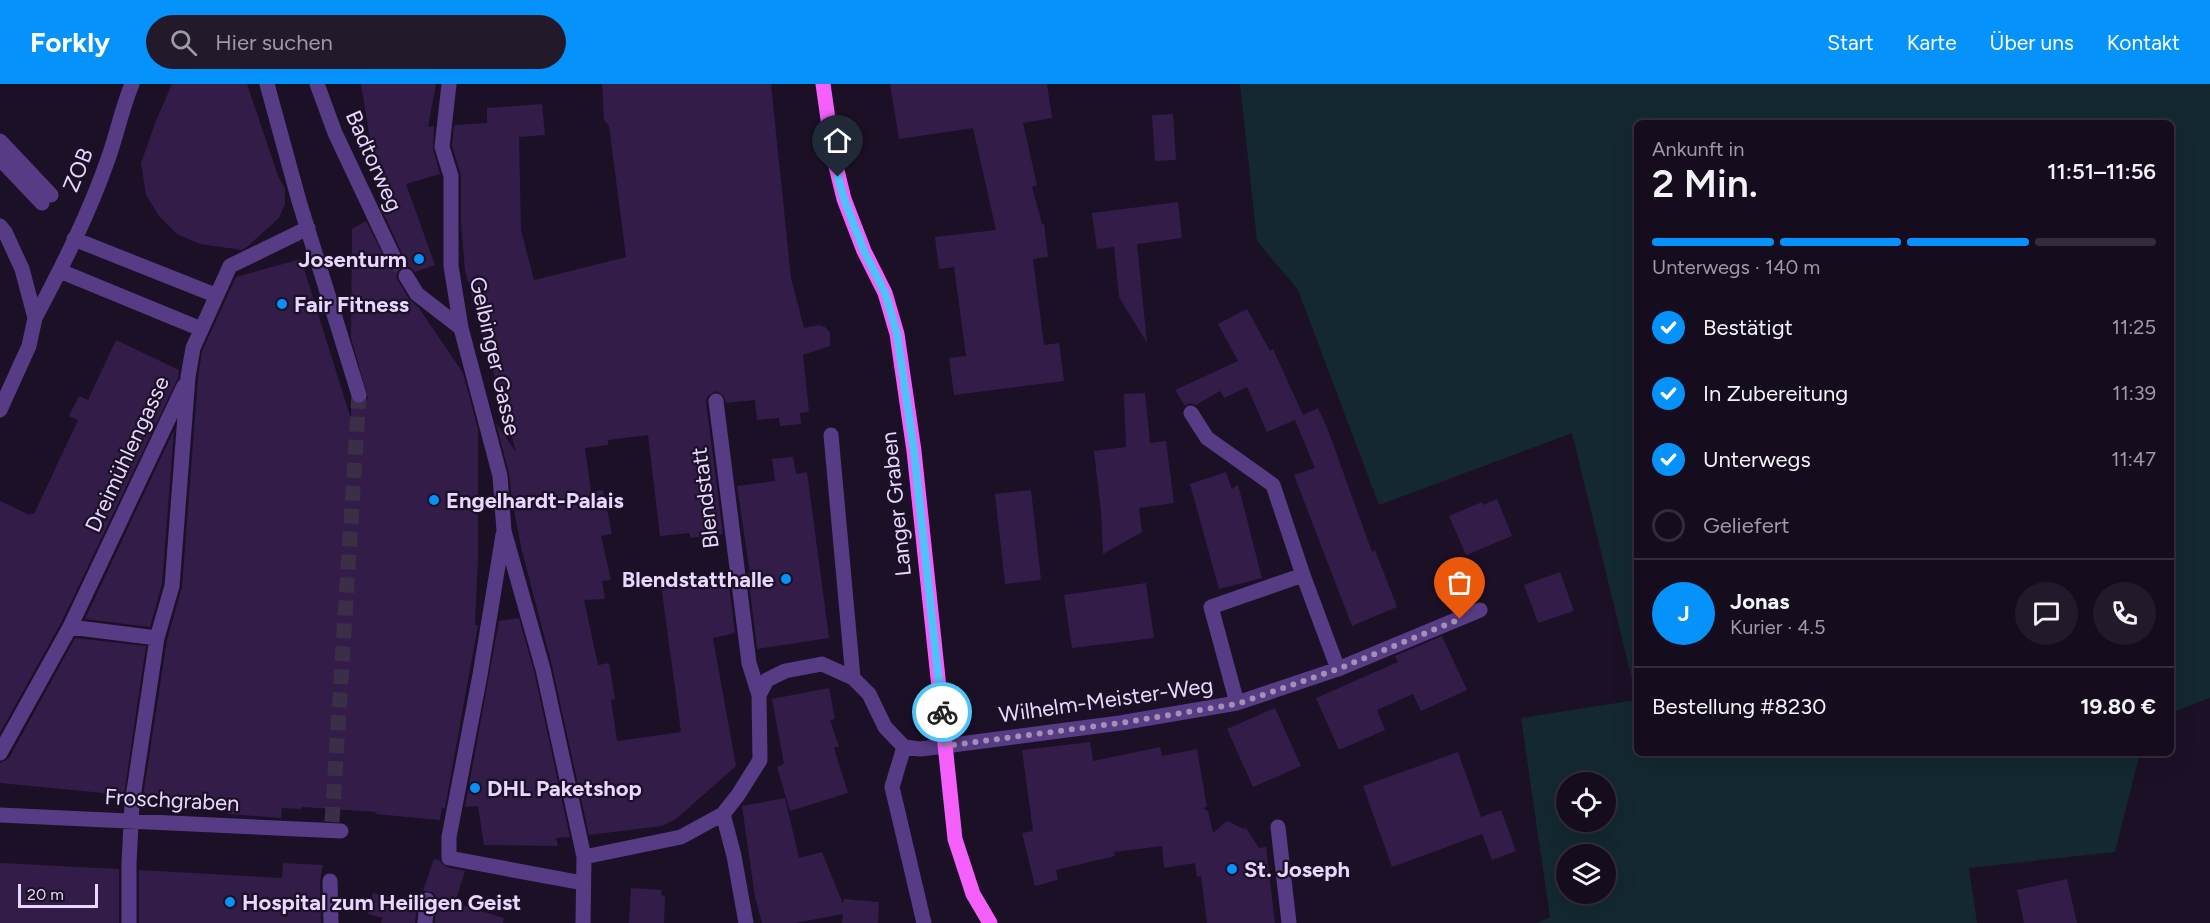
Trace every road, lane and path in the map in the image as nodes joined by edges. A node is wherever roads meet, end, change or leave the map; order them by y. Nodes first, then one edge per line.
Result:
1 (132, 84) edge
2 (267, 84) edge
3 (316, 84) edge
4 (448, 84) edge
5 (823, 84) edge
6 (0, 141) edge
7 (0, 159) edge
8 (0, 226) edge
9 (308, 228) junction
10 (74, 239) junction
11 (393, 256) tunnel mouth
12 (60, 271) junction
13 (406, 276) tunnel mouth
14 (215, 295) junction
15 (35, 318) junction
16 (461, 328) junction
17 (201, 329) junction
18 (188, 377) junction
19 (358, 395) tunnel mouth
20 (716, 400) dead end
21 (0, 410) edge
22 (1191, 413) dead end
23 (831, 435) dead end
24 (504, 531) junction
25 (1303, 575) junction
26 (1480, 610) dead end
27 (70, 627) junction
28 (156, 638) junction
29 (1338, 669) junction
30 (854, 678) junction
31 (759, 695) junction
32 (1237, 704) junction
33 (945, 746) junction
34 (904, 747) junction
35 (0, 753) edge
36 (723, 814) junction
37 (0, 815) edge
38 (133, 821) junction
39 (1278, 827) dead end
40 (341, 831) dead end
41 (584, 857) junction
42 (330, 881) dead end
43 (583, 883) junction
44 (427, 900) dead end
45 (129, 923) edge
46 (331, 923) edge
47 (425, 923) edge
48 (583, 923) edge
49 (746, 923) edge
50 (924, 923) edge
51 (990, 923) edge
52 (1289, 923) edge

1 - 10 street, ZOB
2 - 9 street
3 - 11 street, Badtorweg
4 - 16 street, Gelbinger Gasse
5 - 33 main road, Langer Graben
6 - 7 street
8 - 15 street
9 - 14 street
9 - 19 street
10 - 12 street, ZOB
10 - 14 street
12 - 15 street, ZOB
12 - 17 street
13 - 16 street
14 - 17 street
15 - 21 street
16 - 24 street, Gelbinger Gasse
17 - 18 street
18 - 27 street, Dreimühlengasse
18 - 28 street, Dreimühlengasse
20 - 31 street, Blendstatt
22 - 25 street
23 - 30 street
24 - 41 street, Gelbinger Gasse
24 - 43 street, Gelbinger Gasse
25 - 29 street
25 - 32 street, Wilhelm-Meister-Weg
26 - 29 street, Wilhelm-Meister-Weg
27 - 28 street
27 - 35 street, Dreimühlengasse
28 - 38 street, Dreimühlengasse
29 - 32 street, Wilhelm-Meister-Weg
30 - 31 street
30 - 34 street
31 - 36 street, Blendstatt
32 - 33 street, Wilhelm-Meister-Weg
33 - 34 street, Wilhelm-Meister-Weg
33 - 51 main road, Langer Graben
34 - 50 street
36 - 41 street
36 - 49 street
37 - 38 street, Froschgraben
38 - 40 street, Froschgraben
38 - 45 street, Dreimühlengasse
39 - 52 street
41 - 43 street, Gelbinger Gasse
42 - 46 street
43 - 48 street, Gelbinger Gasse
44 - 47 street

